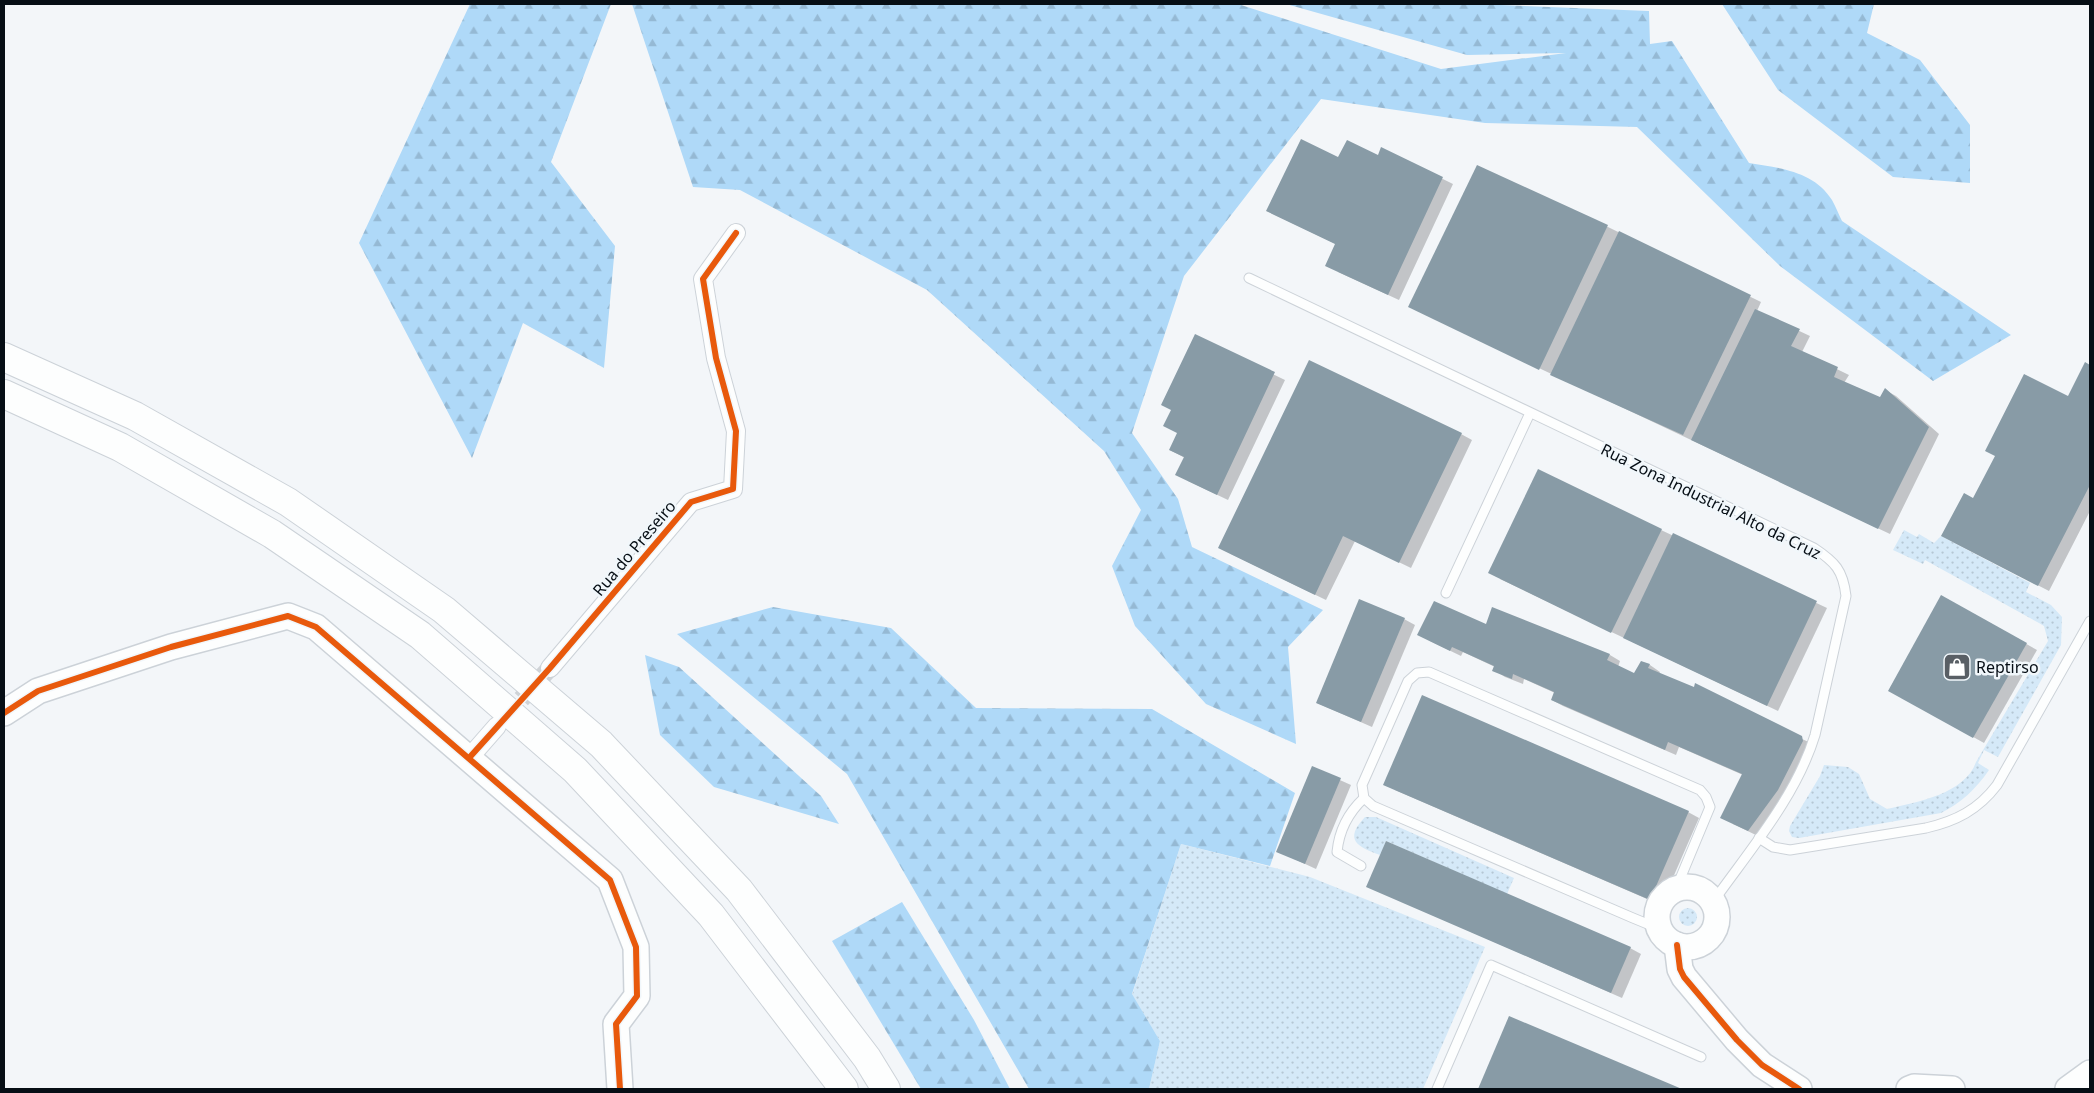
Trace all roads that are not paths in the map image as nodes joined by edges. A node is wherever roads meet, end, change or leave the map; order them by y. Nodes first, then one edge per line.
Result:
1 (736, 233) dead end
2 (1249, 278) dead end
3 (4, 356) edge
4 (4, 394) edge
5 (1530, 414) junction
6 (1446, 593) dead end
7 (2090, 621) edge
8 (550, 668) tunnel mouth
9 (4, 713) edge
10 (496, 726) tunnel mouth
11 (469, 758) junction
12 (1364, 798) junction
13 (1759, 838) junction
14 (1361, 866) dead end
15 (1680, 888) junction
16 (1711, 900) junction
17 (1659, 925) junction
18 (1677, 945) junction
19 (1701, 1056) dead end
20 (620, 1089) edge
21 (844, 1089) edge
22 (886, 1089) edge
23 (1437, 1089) edge
24 (1799, 1089) edge
25 (1909, 1089) edge
26 (1952, 1089) edge

1 - 8 street, Rua do Preseiro
2 - 5 lane, Rua Zona Industrial Alto da Cruz
3 - 22 highway
4 - 21 highway
5 - 6 lane
5 - 13 lane, Rua Zona Industrial Alto da Cruz
7 - 13 lane
9 - 11 street
10 - 11 street
11 - 20 street
12 - 14 lane
12 - 15 lane
12 - 17 lane
13 - 16 lane, Rua Zona Industrial Alto da Cruz
15 - 16 street
15 - 17 street
16 - 18 street
17 - 18 street
18 - 24 street
19 - 23 lane
25 - 26 street

